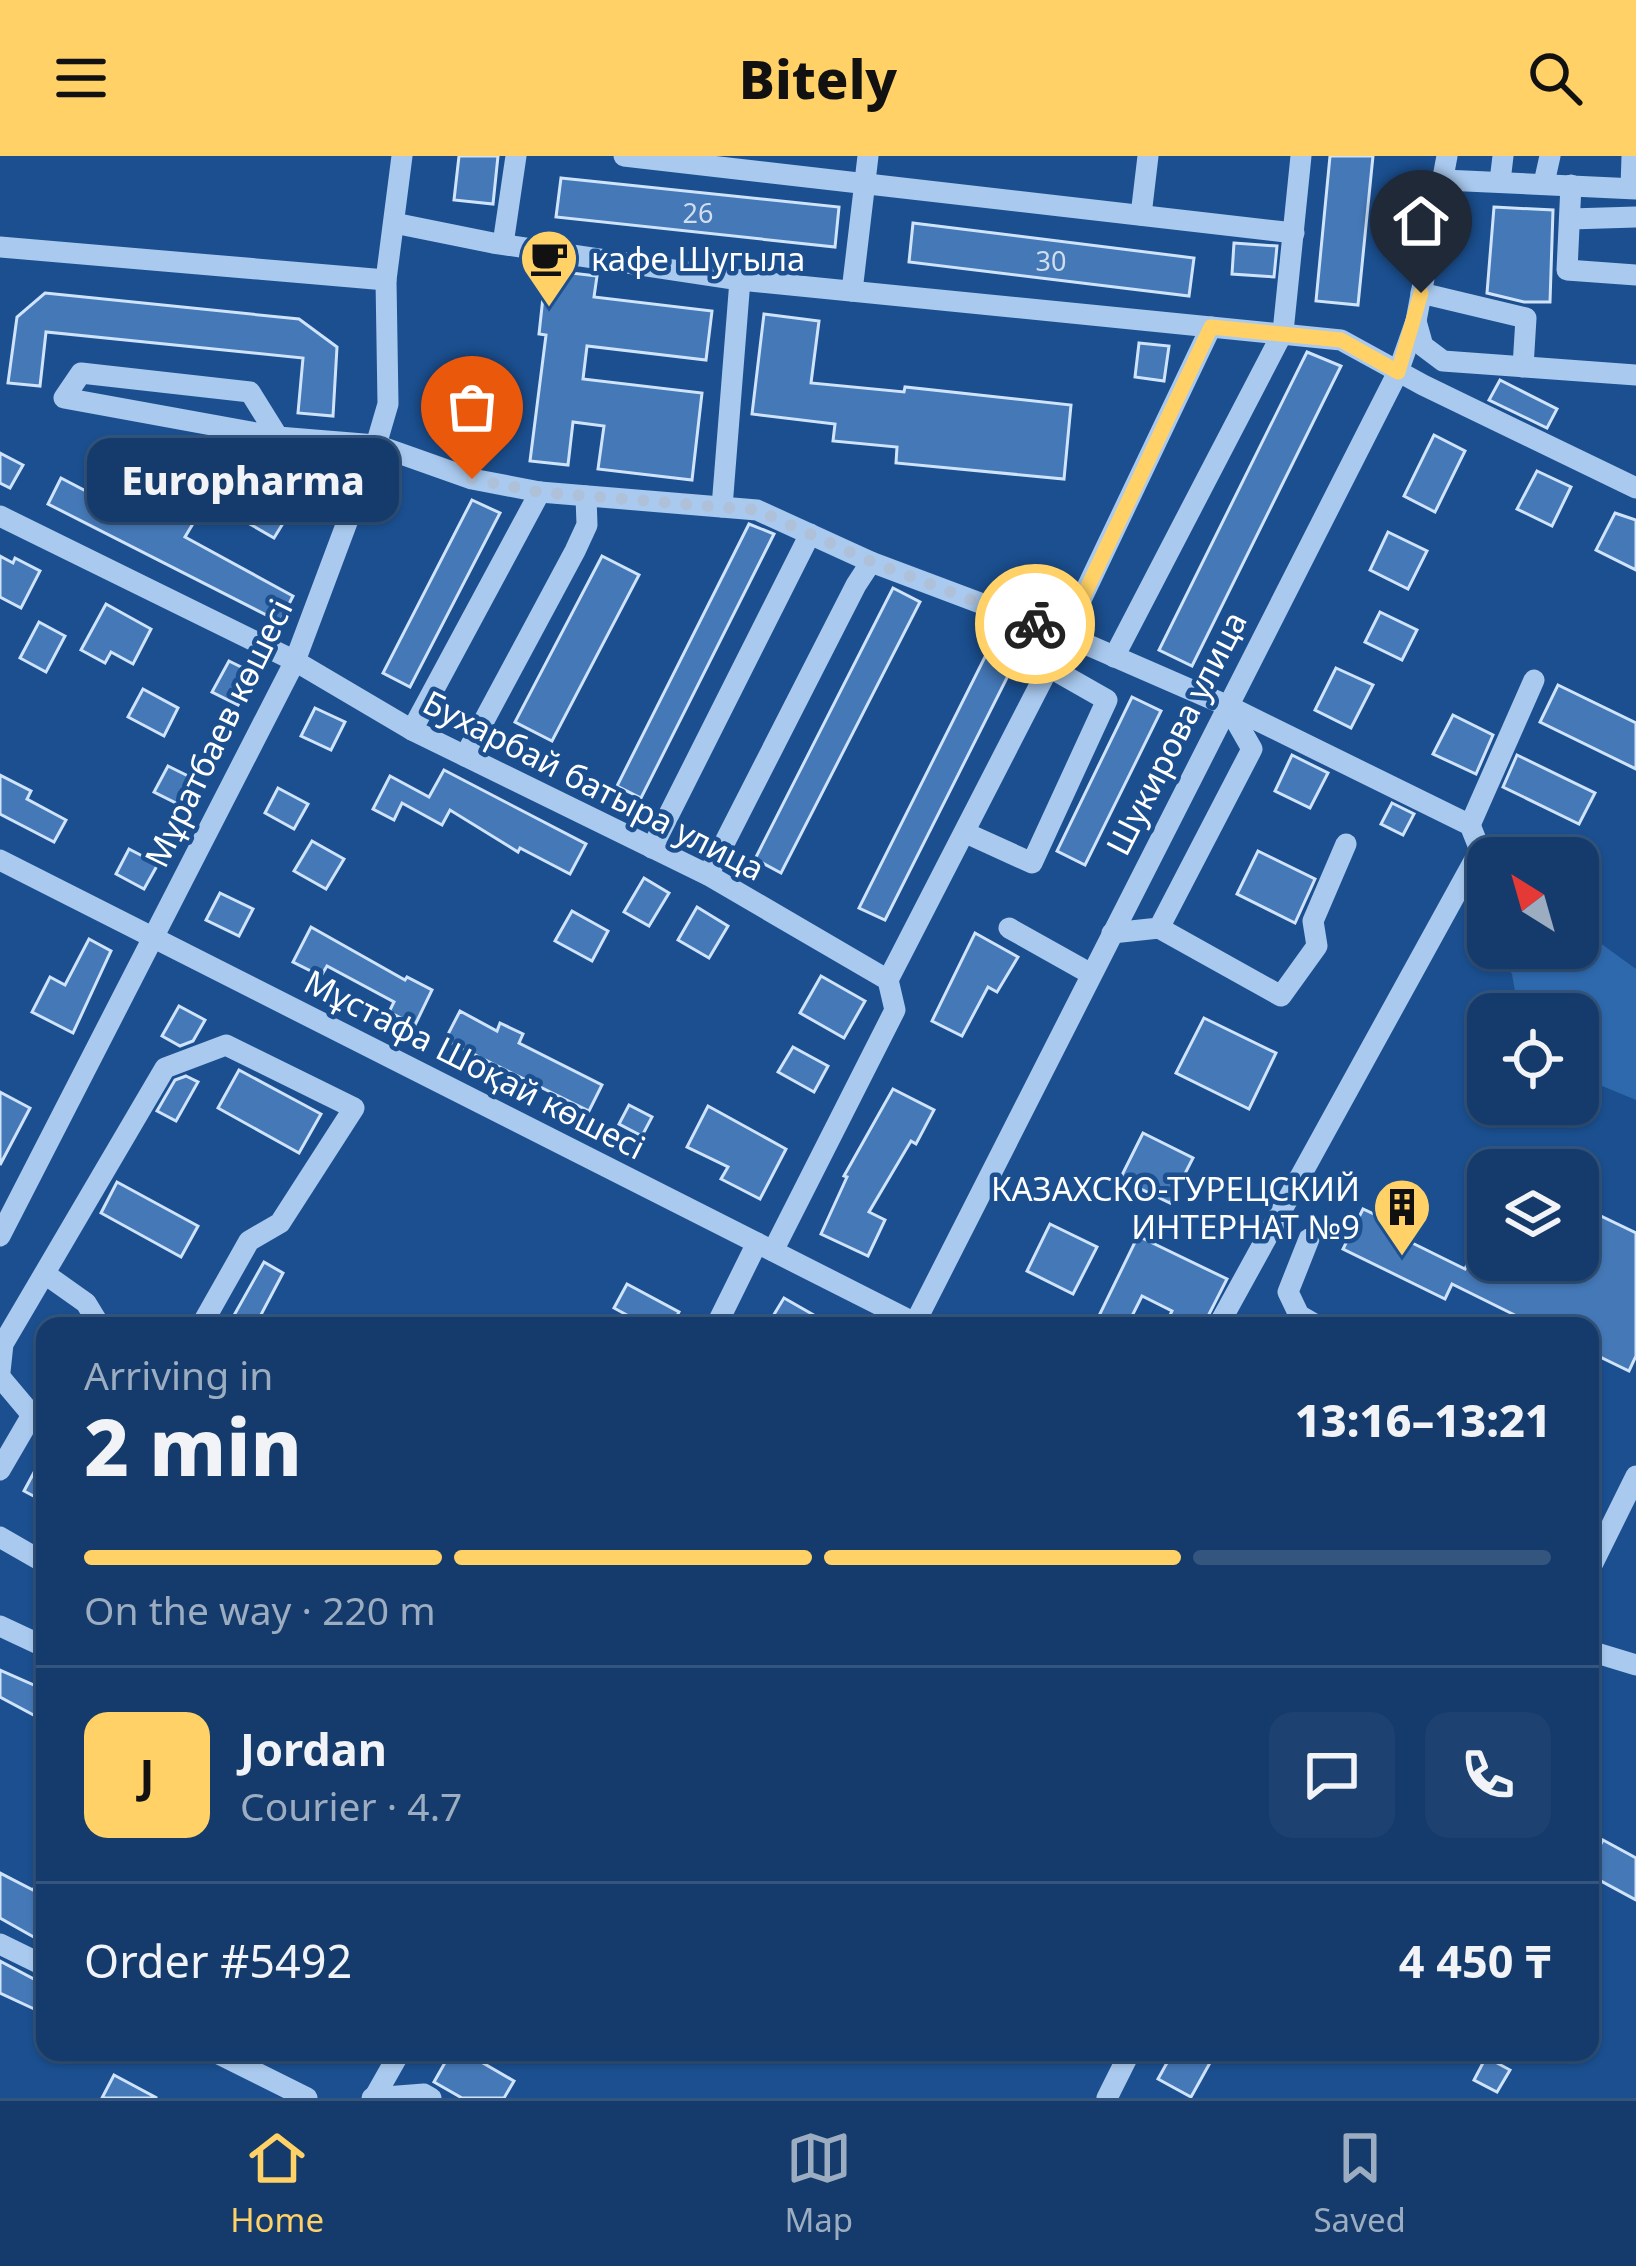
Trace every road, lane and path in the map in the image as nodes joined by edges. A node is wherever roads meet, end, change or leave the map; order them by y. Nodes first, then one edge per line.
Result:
1 (402, 156) edge
2 (516, 156) edge
3 (624, 156) edge
4 (868, 156) edge
5 (1148, 156) edge
6 (1301, 156) edge
7 (1447, 156) edge
8 (1503, 156) edge
9 (1550, 156) edge
10 (1632, 156) edge
11 (1444, 180) junction
12 (1500, 181) junction
13 (865, 182) junction
14 (1544, 184) junction
15 (1571, 185) junction
16 (1633, 188) edge
17 (1141, 215) junction
18 (1636, 217) edge
19 (1570, 219) junction
20 (394, 223) junction
21 (1294, 233) junction
22 (503, 244) junction
23 (1, 254) edge
24 (1636, 275) edge
25 (386, 280) junction
26 (740, 280) junction
27 (853, 291) junction
28 (1421, 293) junction
29 (1416, 321) junction
30 (1211, 327) junction
31 (1283, 332) junction
32 (1523, 367) junction
33 (1398, 372) junction
34 (1636, 376) edge
35 (278, 437) junction
36 (376, 446) junction
37 (1636, 488) edge
38 (540, 492) junction
39 (586, 496) junction
40 (722, 507) junction
41 (0, 516) edge
42 (810, 534) junction
43 (872, 562) junction
44 (1065, 635) junction
45 (1114, 657) junction
46 (295, 661) junction
47 (1049, 667) junction
48 (1534, 680) dead end
49 (1228, 706) junction
50 (412, 730) junction
51 (465, 756) junction
52 (1470, 825) junction
53 (966, 833) junction
54 (1346, 844) dead end
55 (652, 848) junction
56 (0, 860) edge
57 (709, 875) junction
58 (1009, 928) dead end
59 (1159, 928) junction
60 (1112, 933) junction
61 (155, 939) junction
62 (1091, 974) junction
63 (888, 980) junction
64 (10, 1190) edge
65 (0, 1237) edge
66 (1310, 1239) dead end
67 (765, 1247) junction
68 (45, 1274) junction
69 (95, 1317) edge
70 (209, 1317) edge
71 (722, 1317) edge
72 (902, 1317) edge
73 (922, 1317) edge
74 (1223, 1317) edge
75 (1302, 1317) edge
76 (0, 1374) edge
77 (36, 1417) edge
78 (36, 1422) edge
79 (0, 1470) edge
80 (1636, 1476) edge
81 (0, 1537) edge
82 (1599, 1551) edge
83 (36, 1558) edge
84 (0, 1626) edge
85 (36, 1643) edge
86 (1599, 1654) edge
87 (1636, 1665) edge
88 (0, 1944) edge
89 (36, 1962) edge
90 (233, 2061) edge
91 (395, 2061) edge
92 (1126, 2061) edge
93 (307, 2098) edge
94 (374, 2098) edge
95 (431, 2098) edge
96 (1107, 2098) edge

1 - 20 street, Мұратбаев көшесі
2 - 22 street
3 - 13 street
4 - 13 street
5 - 17 street
6 - 21 street
7 - 11 street, Шукирова улица
8 - 12 street
9 - 14 street
10 - 16 street
11 - 12 street
11 - 28 street, Шукирова улица
12 - 14 street
13 - 17 street
13 - 27 street
14 - 15 street
15 - 16 street
15 - 19 street
17 - 21 street
18 - 19 street
19 - 24 street
20 - 22 street
20 - 25 street, Мұратбаев көшесі
21 - 31 street
22 - 26 street
23 - 25 street
25 - 36 street, Мұратбаев көшесі
26 - 27 street
26 - 40 street
27 - 30 street
28 - 29 street, Шукирова улица
28 - 32 street
29 - 32 street
29 - 33 street, Шукирова улица
30 - 31 street
30 - 44 street
31 - 33 street
31 - 45 street
32 - 34 street
33 - 37 street
33 - 49 street, Шукирова улица
35 - 35 street
35 - 36 street
36 - 38 street
36 - 46 street, Мұратбаев көшесі
38 - 39 street
38 - 50 street
39 - 40 street
39 - 51 street
40 - 42 street
41 - 46 street, Бухарбай батыра улица
42 - 43 street
42 - 55 street
43 - 44 street
43 - 57 street
44 - 45 street
44 - 47 street
45 - 49 street
46 - 50 street, Бухарбай батыра улица
46 - 61 street, Мұратбаев көшесі
47 - 53 street
47 - 53 street
48 - 52 street
49 - 52 street
49 - 59 street
49 - 60 street, Шукирова улица
50 - 51 street, Бухарбай батыра улица
51 - 55 street, Бухарбай батыра улица
52 - 74 street
53 - 63 street
54 - 59 street
55 - 57 street, Бухарбай батыра улица
56 - 61 street, Мұстафа Шоқай көшесі
57 - 63 street, Бухарбай батыра улица
58 - 62 street
59 - 60 street
60 - 62 street, Шукирова улица
61 - 64 street, Мұратбаев көшесі
61 - 67 street, Мұстафа Шоқай көшесі
62 - 73 street, Шукирова улица
63 - 67 street
64 - 65 street, Мұратбаев көшесі
66 - 75 street
67 - 71 street
67 - 72 street, Мұстафа Шоқай көшесі
68 - 69 street
68 - 70 street
68 - 76 street
76 - 77 street
78 - 79 street
80 - 82 street
81 - 83 street
84 - 85 street
86 - 87 street
88 - 89 street
90 - 93 street
91 - 94 street
92 - 96 street
94 - 95 street

